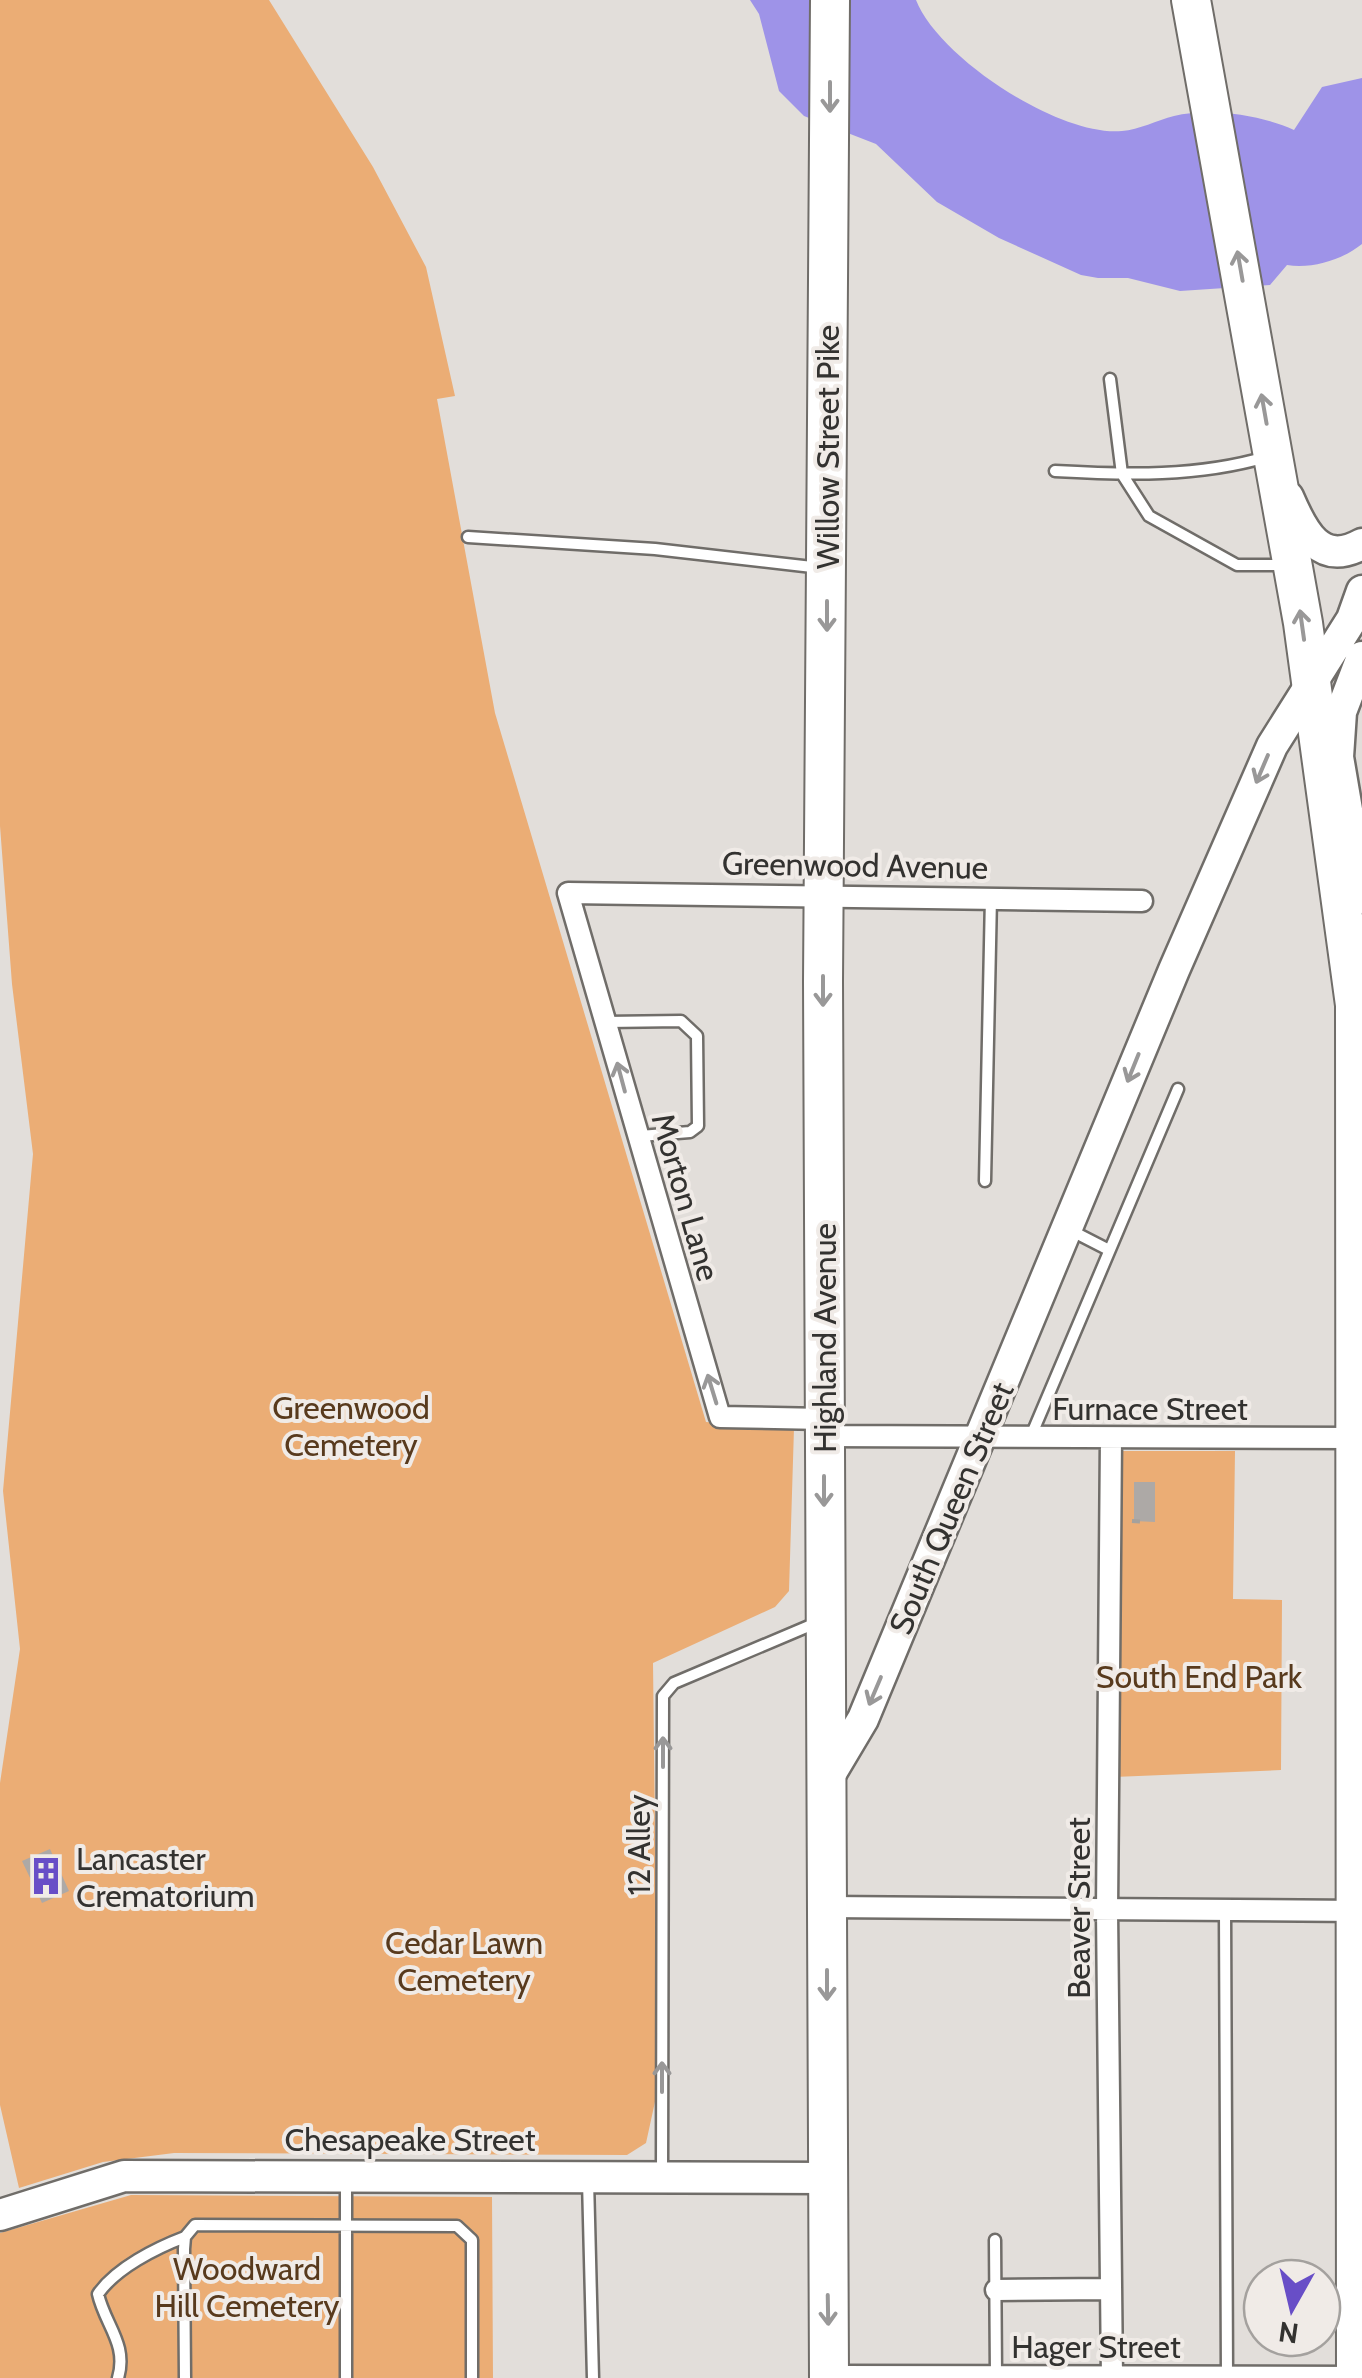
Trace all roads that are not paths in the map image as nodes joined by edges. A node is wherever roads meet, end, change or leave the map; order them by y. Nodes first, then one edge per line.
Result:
1 (830, 0) edge
2 (1194, 15) edge
3 (1110, 379) dead end
4 (1272, 456) junction
5 (1056, 471) dead end
6 (1122, 474) junction
7 (468, 537) dead end
8 (1362, 544) edge
9 (1292, 565) junction
10 (826, 568) junction
11 (1362, 591) edge
12 (1362, 657) edge
13 (1310, 685) junction
14 (1354, 699) edge
15 (1362, 761) edge
16 (1362, 804) edge
17 (568, 894) joint
18 (826, 894) junction
19 (991, 897) junction
20 (1362, 898) edge
21 (1142, 901) dead end
22 (606, 1022) junction
23 (1360, 1059) edge
24 (1178, 1089) dead end
25 (637, 1136) junction
26 (1360, 1136) edge
27 (984, 1181) dead end
28 (1067, 1228) junction
29 (1360, 1230) edge
30 (1110, 1250) junction
31 (1359, 1345) edge
32 (824, 1427) junction
33 (980, 1437) junction
34 (1030, 1437) junction
35 (1111, 1438) junction
36 (1359, 1438) edge
37 (825, 1620) junction
38 (825, 1782) junction
39 (827, 1907) junction
40 (1358, 1911) edge
41 (1108, 1912) junction
42 (1225, 1912) junction
43 (346, 2174) junction
44 (588, 2174) junction
45 (662, 2174) junction
46 (826, 2178) junction
47 (0, 2214) edge
48 (346, 2226) junction
49 (185, 2237) junction
50 (995, 2240) dead end
51 (1110, 2289) junction
52 (996, 2290) junction
53 (996, 2376) edge
54 (826, 2377) edge
55 (1112, 2377) edge
56 (118, 2378) edge
57 (185, 2378) edge
58 (346, 2378) edge
59 (472, 2378) edge
60 (593, 2378) edge
61 (1227, 2378) edge
62 (1358, 2378) edge

1 -> 10 highway, Willow Street Pike
4 -> 2 highway
3 - 6 lane
4 - 6 lane
4 - 8 main road
4 - 9 highway
5 - 6 lane
6 - 9 lane
7 - 10 lane
13 -> 9 highway
10 -> 18 highway, Willow Street Pike
11 - 13 main road, South Queen Street
12 - 14 main road
13 - 14 main road
13 - 23 highway
13 -> 28 main road, South Queen Street
14 - 20 main road
15 - 16 main road
17 - 18 street, Greenwood Avenue
17 - 22 street, Morton Lane
18 - 19 street, Greenwood Avenue
18 -> 32 highway, Highland Avenue
19 - 21 street, Greenwood Avenue
19 - 27 lane
25 -> 22 street, Morton Lane
22 - 25 lane
23 - 26 highway
24 - 30 lane
32 -> 25 street, Morton Lane
26 - 29 highway
28 - 30 lane
28 - 33 main road, South Queen Street
29 - 31 highway
30 - 34 lane
31 - 36 highway
32 - 33 street, Furnace Street
32 -> 37 highway, Highland Avenue
33 - 34 street, Furnace Street
33 -> 38 main road, South Queen Street
34 - 35 street, Furnace Street
35 - 36 street, Furnace Street
35 - 41 street, Beaver Street
36 - 40 highway
37 - 38 highway, Highland Avenue
45 -> 37 lane, 12 Alley
38 - 39 highway
39 - 41 street
39 -> 46 highway
40 - 42 street
40 - 62 highway
41 - 42 street
41 - 51 street, Beaver Street
42 - 61 lane
43 - 44 main road, Chesapeake Street
43 - 47 main road, Chesapeake Street
43 - 48 lane
44 - 45 main road, Chesapeake Street
44 - 60 lane
45 - 46 main road, Chesapeake Street
46 -> 54 highway
48 - 49 lane
48 - 58 lane
48 - 59 lane
49 - 56 lane
49 - 57 lane
50 - 52 lane
51 - 52 street
51 - 55 street, Beaver Street
52 - 53 lane
53 - 54 street, Hager Street
53 - 55 street, Hager Street
55 - 61 street, Hager Street
61 - 62 street, Hager Street

